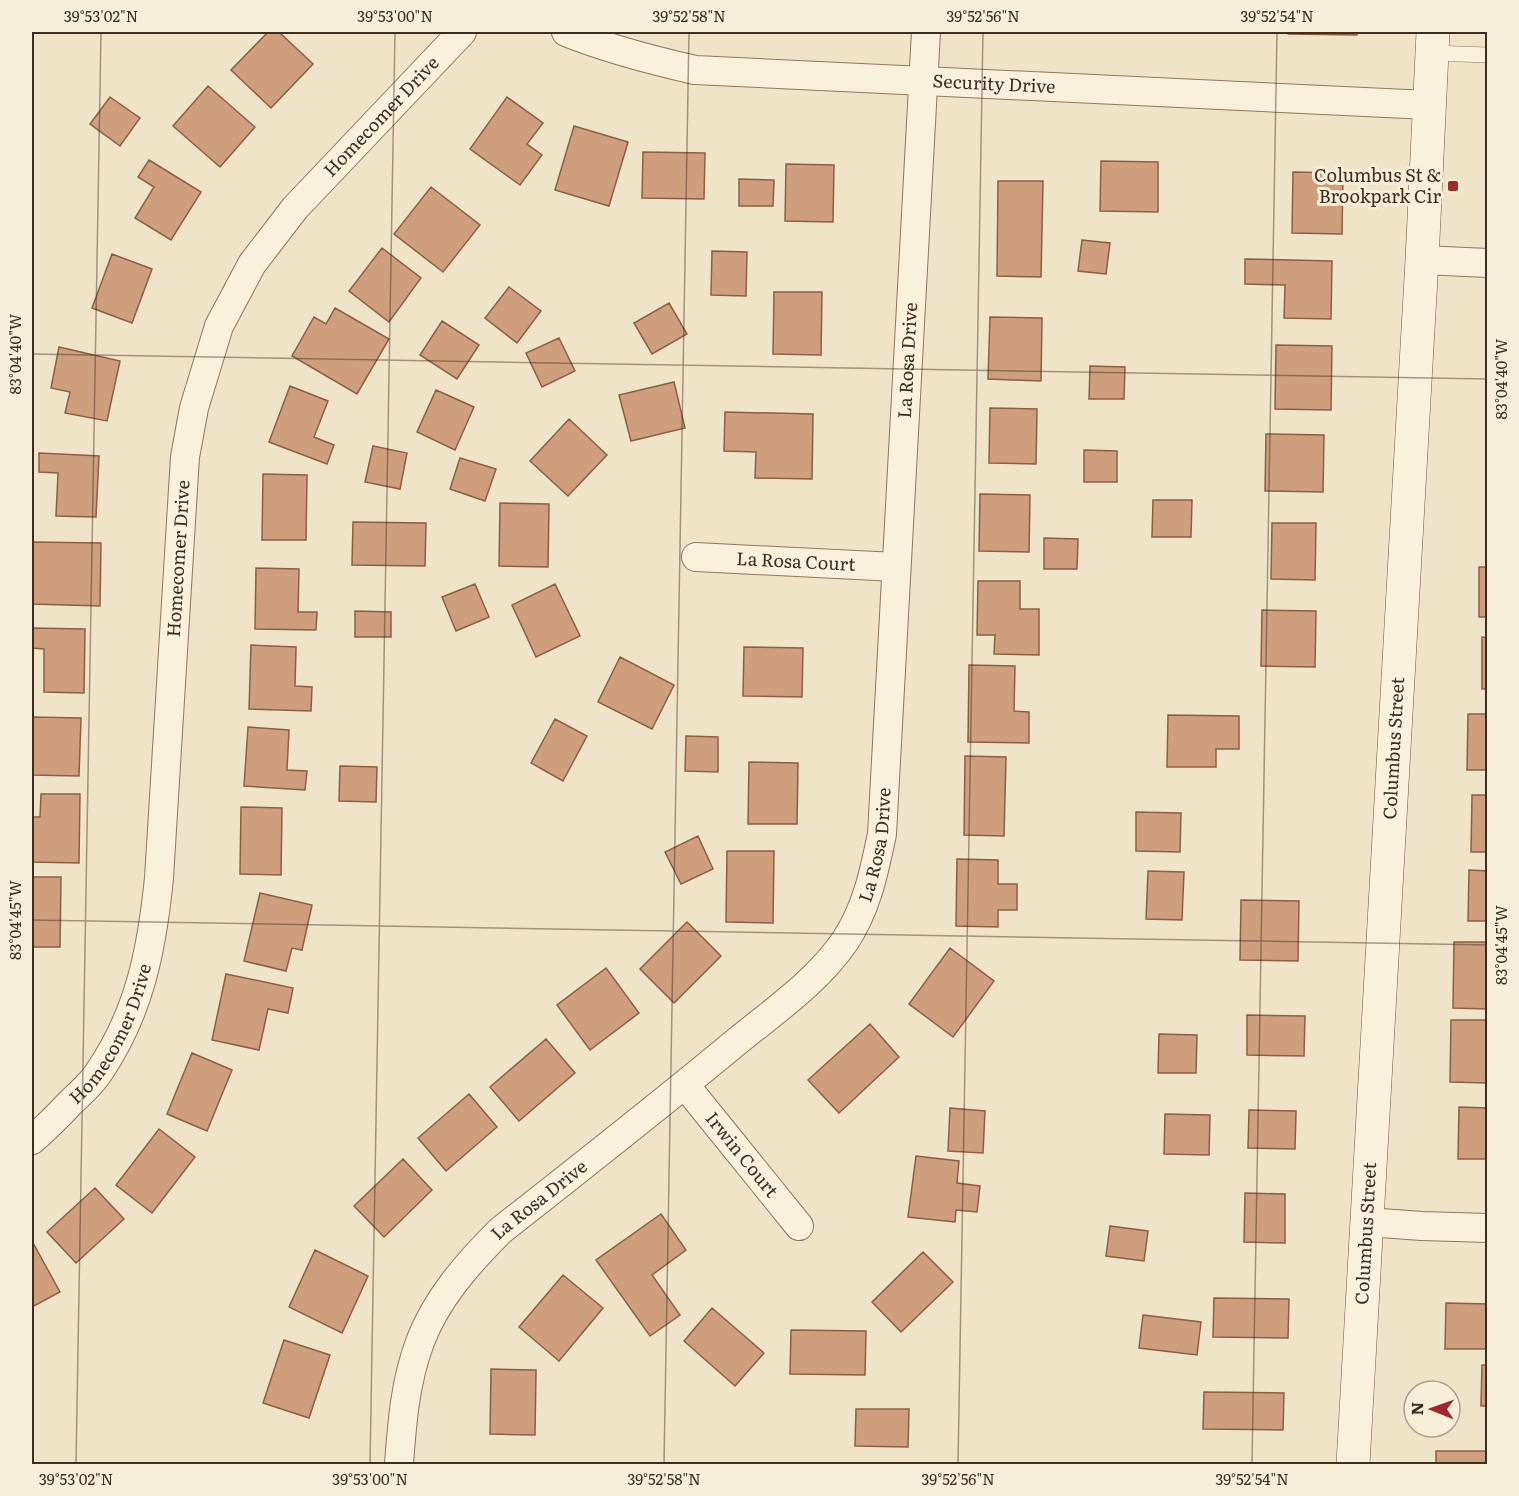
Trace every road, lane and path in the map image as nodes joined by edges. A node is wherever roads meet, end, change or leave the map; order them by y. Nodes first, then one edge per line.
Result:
1 (462, 32) edge
2 (566, 32) edge
3 (926, 32) edge
4 (1432, 42) edge
5 (1488, 55) edge
6 (923, 82) junction
7 (1428, 105) junction
8 (1422, 260) junction
9 (1488, 263) edge
10 (696, 557) dead end
11 (896, 567) junction
12 (685, 1085) junction
13 (32, 1140) edge
14 (1367, 1222) junction
15 (799, 1226) dead end
16 (1488, 1228) edge
17 (399, 1464) edge
18 (1353, 1464) edge

1 - 13 street, Homecomer Drive
2 - 6 street, Security Drive
3 - 6 street, La Rosa Drive
4 - 5 lane
4 - 7 main road, Columbus Street
6 - 7 street, Security Drive
6 - 11 street, La Rosa Drive
7 - 8 main road, Columbus Street
8 - 9 street
8 - 14 main road, Columbus Street
10 - 11 street, La Rosa Court
11 - 12 street, La Rosa Drive
12 - 15 street, Irwin Court
12 - 17 street, La Rosa Drive
14 - 16 street
14 - 18 main road, Columbus Street

